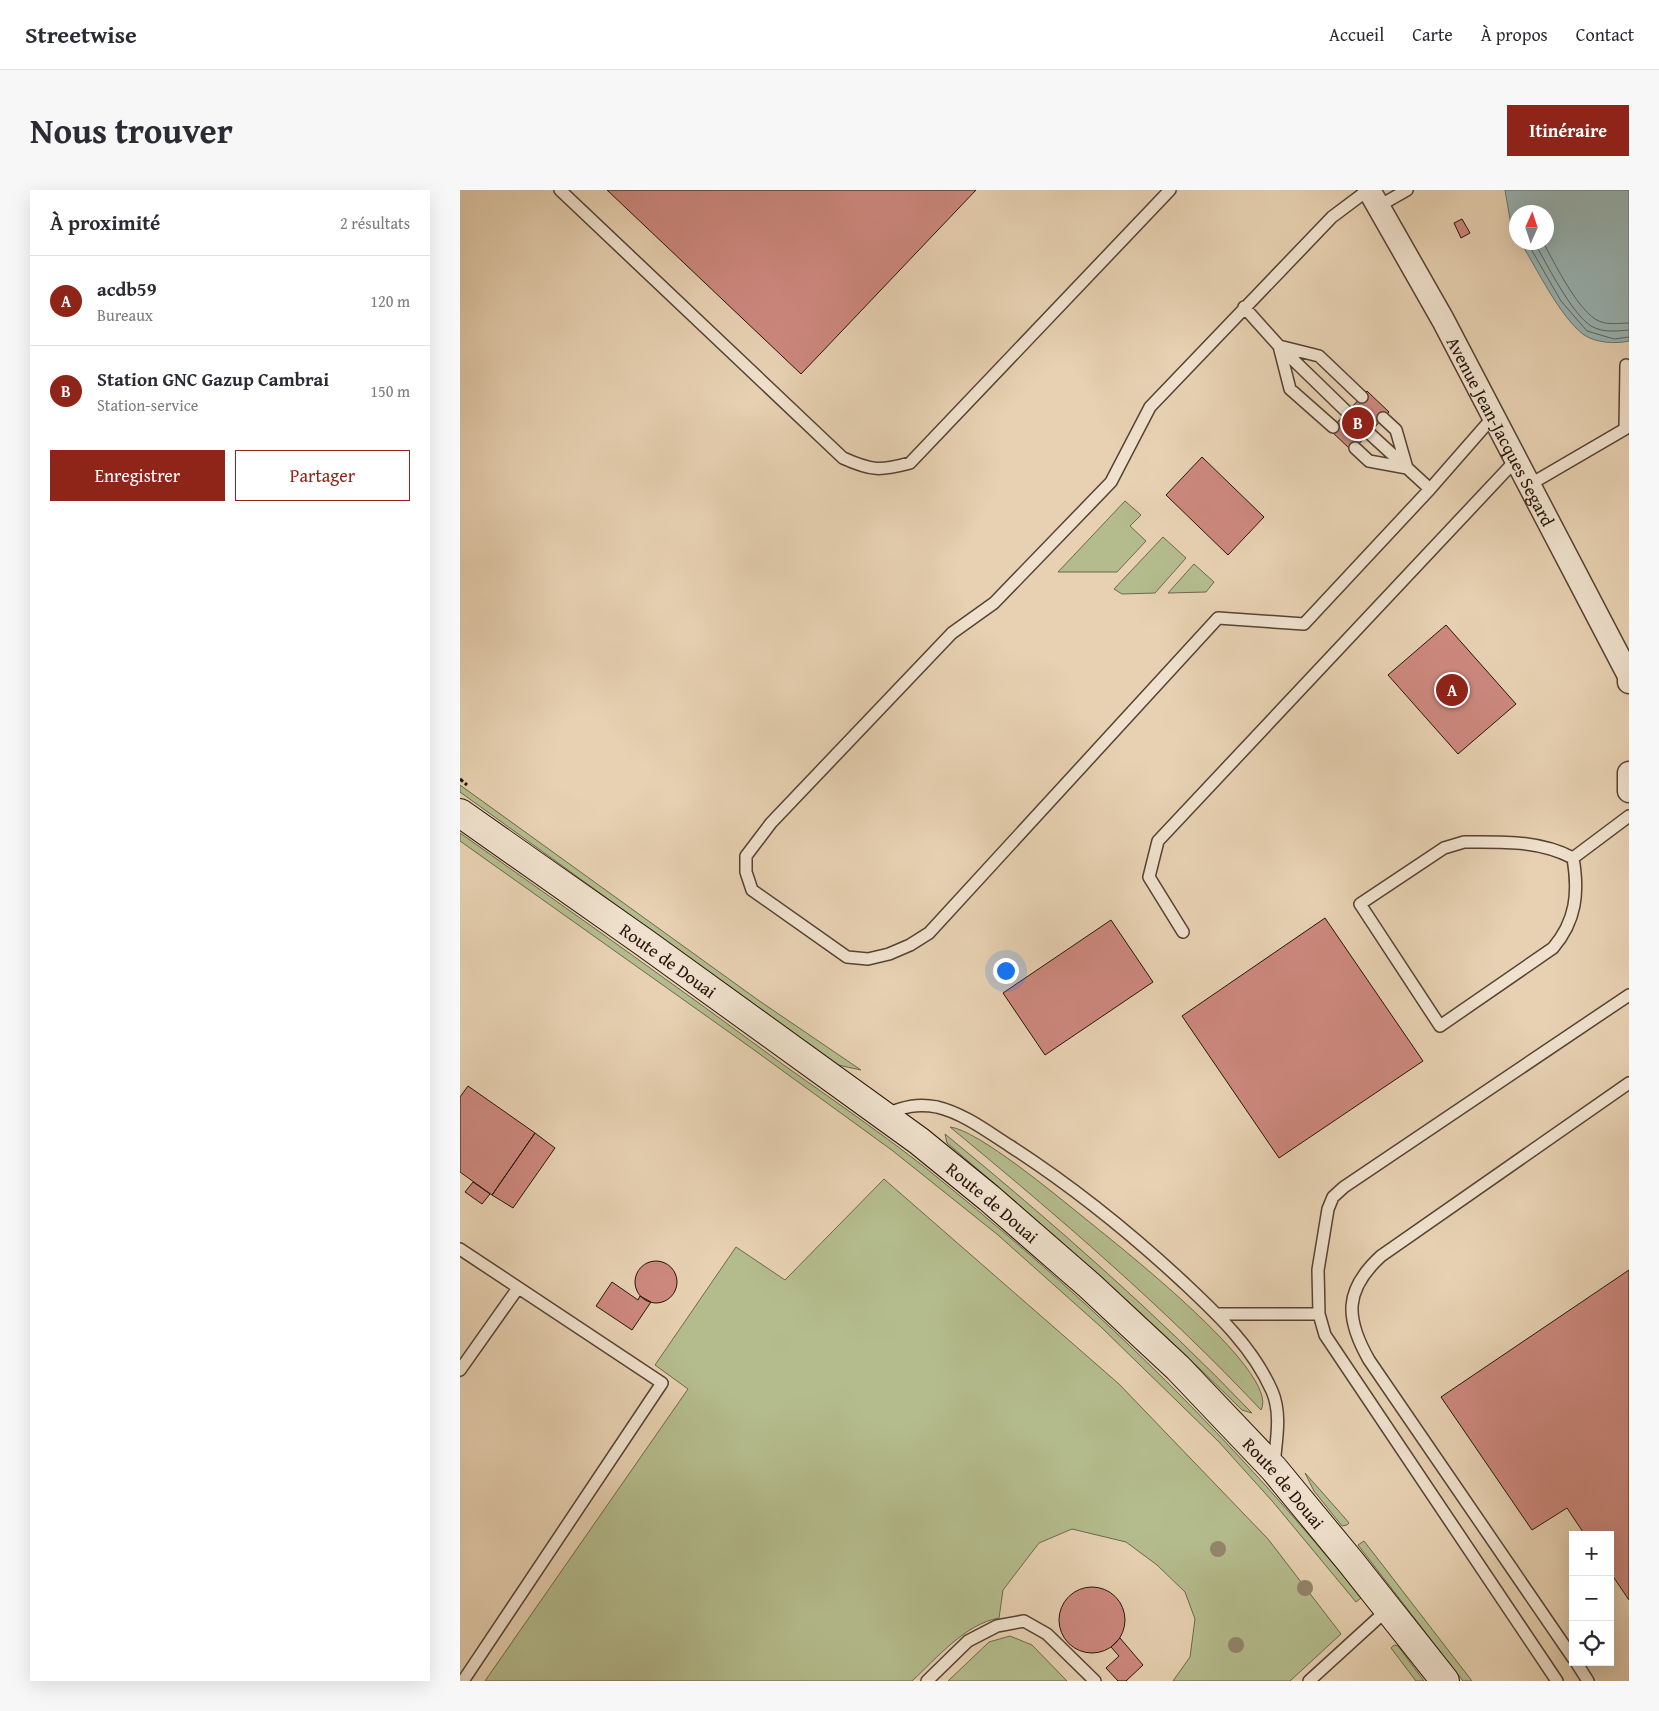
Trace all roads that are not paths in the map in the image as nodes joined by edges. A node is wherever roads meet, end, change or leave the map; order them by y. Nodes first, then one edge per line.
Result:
1 (560, 190) edge
2 (1170, 190) edge
3 (1407, 190) edge
4 (1372, 195) edge
5 (1244, 307) junction
6 (1279, 346) junction
7 (1626, 365) dead end
8 (1362, 397) dead end
9 (1347, 412) dead end
10 (1493, 417) junction
11 (1383, 418) dead end
12 (1332, 428) dead end
13 (1369, 433) dead end
14 (1355, 448) dead end
15 (1516, 460) junction
16 (1407, 468) junction
17 (1529, 485) junction
18 (1430, 489) junction
19 (1629, 676) edge
20 (1629, 682) edge
21 (1629, 773) edge
22 (1629, 791) edge
23 (460, 813) edge
24 (1629, 816) edge
25 (1573, 858) junction
26 (1183, 932) dead end
27 (1629, 995) edge
28 (1629, 1083) edge
29 (883, 1115) junction
30 (460, 1249) edge
31 (518, 1288) junction
32 (1217, 1314) junction
33 (1319, 1314) junction
34 (460, 1370) edge
35 (1274, 1470) junction
36 (1388, 1609) junction
37 (1569, 1652) edge
38 (1579, 1666) edge
39 (464, 1681) edge
40 (927, 1681) edge
41 (1095, 1681) edge
42 (1309, 1681) edge
43 (1445, 1681) edge
44 (1557, 1681) edge
45 (1588, 1681) edge

1 - 2 lane
3 - 4 lane
4 - 5 lane
4 - 10 street, Avenue Jean-Jacques Segard
5 - 6 lane
5 - 18 lane
6 - 8 lane
6 - 9 lane
6 - 12 lane
7 - 17 lane
10 - 15 street, Avenue Jean-Jacques Segard
10 - 18 lane
11 - 16 lane
13 - 16 lane
14 - 16 lane
15 - 17 street, Avenue Jean-Jacques Segard
15 - 26 lane
16 - 18 lane
17 - 19 street, Avenue Jean-Jacques Segard
19 - 20 street, Avenue Jean-Jacques Segard
21 - 22 street
23 - 29 main road, Route de Douai
24 - 25 lane
25 - 25 lane
27 - 33 lane
28 - 37 lane
29 - 32 lane
29 - 35 main road, Route de Douai
30 - 31 lane
31 - 34 lane
31 - 39 lane
32 - 33 lane
32 - 35 lane
33 - 44 lane
35 - 36 main road, Route de Douai
36 - 42 lane
36 - 43 main road, Route de Douai
38 - 45 lane
40 - 41 lane

